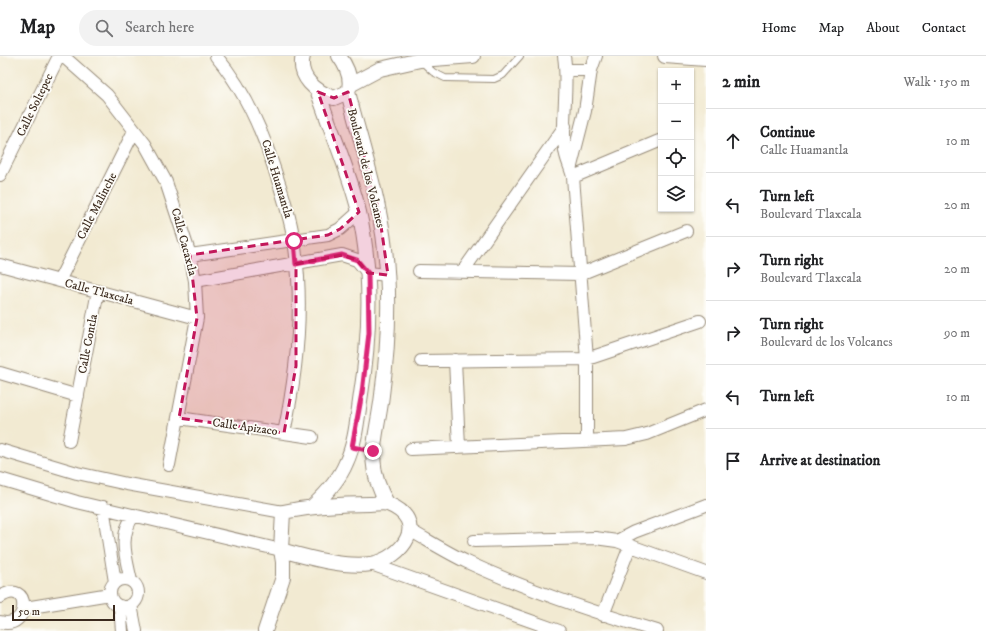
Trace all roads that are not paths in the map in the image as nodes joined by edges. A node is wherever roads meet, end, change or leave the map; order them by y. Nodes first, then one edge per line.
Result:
1 (59, 56) edge
2 (63, 56) edge
3 (216, 56) edge
4 (339, 56) edge
5 (473, 56) edge
6 (520, 56) edge
7 (564, 56) edge
8 (596, 56) edge
9 (665, 56) edge
10 (302, 57) edge
11 (681, 57) edge
12 (706, 59) edge
13 (420, 60) junction
14 (566, 70) junction
15 (591, 70) junction
16 (349, 89) junction
17 (318, 92) junction
18 (565, 126) junction
19 (134, 131) junction
20 (658, 141) edge
21 (570, 151) junction
22 (545, 152) junction
23 (572, 172) junction
24 (0, 175) edge
25 (359, 212) junction
26 (686, 231) dead end
27 (294, 241) junction
28 (190, 255) junction
29 (296, 264) junction
30 (0, 265) edge
31 (463, 271) junction
32 (419, 272) dead end
33 (368, 273) junction
34 (580, 274) junction
35 (388, 275) junction
36 (59, 281) junction
37 (195, 281) junction
38 (98, 291) junction
39 (197, 318) junction
40 (700, 321) dead end
41 (587, 359) junction
42 (455, 360) junction
43 (421, 361) dead end
44 (0, 373) edge
45 (362, 393) junction
46 (78, 396) junction
47 (382, 396) junction
48 (706, 410) edge
49 (179, 418) junction
50 (284, 433) junction
51 (312, 437) dead end
52 (69, 441) dead end
53 (587, 441) junction
54 (352, 447) junction
55 (459, 447) junction
56 (411, 449) dead end
57 (0, 450) edge
58 (373, 451) junction
59 (169, 465) dead end
60 (0, 479) edge
61 (387, 503) junction
62 (313, 506) junction
63 (706, 506) edge
64 (103, 507) junction
65 (282, 512) junction
66 (134, 515) junction
67 (411, 531) junction
68 (474, 541) dead end
69 (617, 541) junction
70 (630, 546) junction
71 (281, 550) junction
72 (371, 564) junction
73 (706, 573) edge
74 (131, 581) junction
75 (115, 582) junction
76 (110, 594) junction
77 (0, 597) edge
78 (125, 606) junction
79 (25, 608) junction
80 (604, 615) junction
81 (0, 622) edge
82 (122, 631) edge
83 (136, 631) edge
84 (265, 631) edge
85 (558, 631) edge
86 (657, 631) edge

1 - 24 street, Calle Soltepec
2 - 19 street, Calle Cacaxtla
3 - 27 street, Calle Huamantla
4 - 16 street, Boulevard de los Volcanes
5 - 13 street
6 - 13 lane
7 - 14 street
8 - 15 street
9 - 11 street
10 - 17 street, Boulevard de los Volcanes
11 - 12 street
13 - 16 street
14 - 15 street
14 - 18 street
15 - 21 street
16 - 17 street
16 - 35 street, Boulevard de los Volcanes
17 - 25 street, Boulevard de los Volcanes
18 - 21 street
18 - 22 street
19 - 28 street, Calle Cacaxtla
19 - 36 street, Calle Malinche
20 - 23 street
21 - 22 street
21 - 23 street
22 - 31 street
23 - 34 street
25 - 27 street
25 - 33 street, Boulevard de los Volcanes
26 - 34 street
27 - 28 street
27 - 29 street, Calle Huamantla
28 - 37 street, Calle Cacaxtla
29 - 33 street
29 - 37 street
29 - 50 street, Calle Huamantla
30 - 36 street, Calle Tlaxcala
31 - 32 street
31 - 34 street
33 - 35 street
33 - 45 street, Boulevard de los Volcanes
34 - 41 street
35 - 47 street, Boulevard de los Volcanes
36 - 38 street, Calle Tlaxcala
37 - 39 street, Calle Cacaxtla
38 - 39 street, Calle Tlaxcala
38 - 46 street, Calle Contla
39 - 49 street, Calle Cacaxtla
40 - 41 street
41 - 42 street
41 - 53 street
42 - 43 street
42 - 55 street
44 - 46 street
45 - 47 street
45 - 54 street, Boulevard de los Volcanes
46 - 52 street, Calle Contla
47 - 58 street, Boulevard de los Volcanes
48 - 53 street
49 - 50 street, Calle Apizaco
49 - 59 street, Calle Cacaxtla
50 - 51 street, Calle Apizaco
53 - 55 street
54 - 58 street
54 - 62 street, Boulevard de los Volcanes
55 - 56 street
57 - 65 street
58 - 61 street, Boulevard de los Volcanes
60 - 64 street
61 - 62 street
61 - 67 street
62 - 65 street
63 - 69 street
64 - 66 street
64 - 75 street
65 - 71 street
66 - 71 street
66 - 74 street
67 - 72 street
67 - 80 street
68 - 69 street
69 - 70 street
70 - 73 street
70 - 80 street
71 - 72 street
71 - 84 street
72 - 85 street
74 - 75 street
74 - 78 street
75 - 76 street
76 - 78 street
76 - 79 street
77 - 79 street
78 - 82 street
78 - 83 street
79 - 81 street
80 - 86 street

